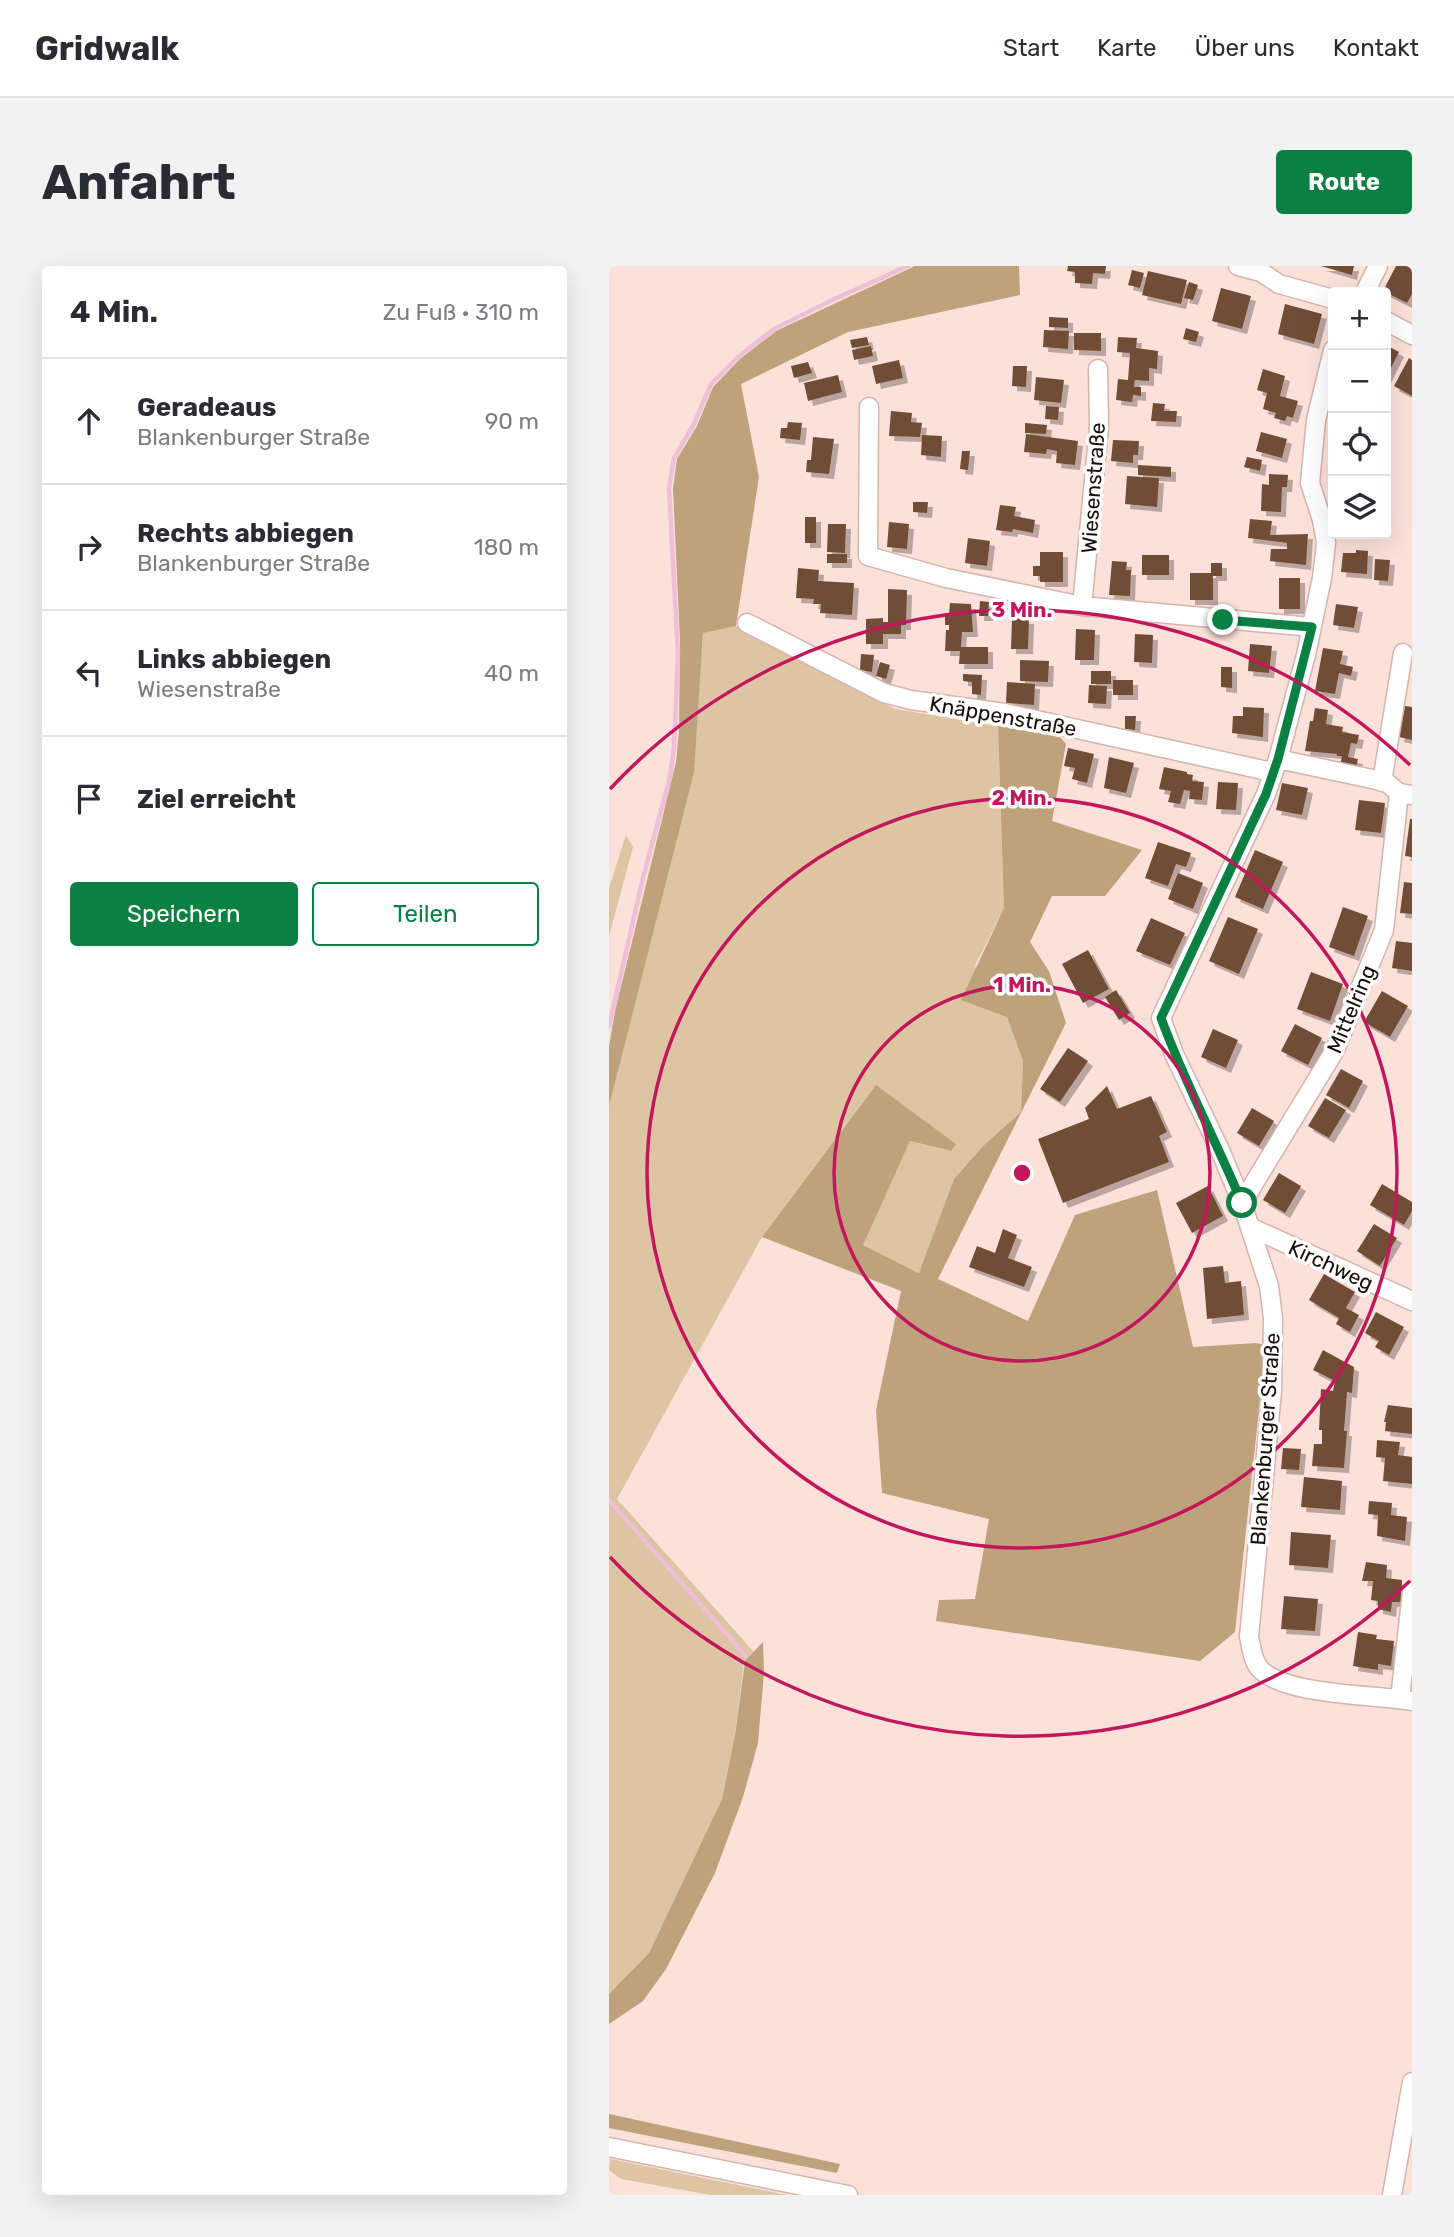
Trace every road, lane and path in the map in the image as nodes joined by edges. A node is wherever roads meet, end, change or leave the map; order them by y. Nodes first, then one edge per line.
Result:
1 (1238, 266) edge
2 (1378, 266) edge
3 (1368, 287) edge
4 (1328, 298) edge
5 (1391, 324) edge
6 (1412, 335) edge
7 (1098, 369) dead end
8 (1328, 371) edge
9 (869, 407) dead end
10 (1082, 606) junction
11 (747, 623) dead end
12 (1312, 627) junction
13 (1403, 653) dead end
14 (1275, 766) junction
15 (1382, 782) junction
16 (1406, 794) edge
17 (1242, 1203) junction
18 (1250, 1227) junction
19 (1412, 1301) edge
20 (1412, 1591) edge
21 (1406, 1700) edge
22 (1412, 2082) edge
23 (609, 2147) edge
24 (848, 2195) edge
25 (1392, 2195) edge

1 - 4 street
2 - 3 street
5 - 6 street
7 - 10 street, Wiesenstraße
8 - 12 street, Blankenburger Straße
9 - 10 street
10 - 12 street
11 - 14 street, Knäppenstraße
12 - 14 street, Blankenburger Straße
13 - 15 street
14 - 15 street, Knäppenstraße
14 - 17 street, Blankenburger Straße
15 - 16 street, Knäppenstraße
16 - 17 street, Mittelring
17 - 18 street, Blankenburger Straße
18 - 19 street, Kirchweg
18 - 21 street, Blankenburger Straße
20 - 21 street
22 - 25 street
23 - 24 street

